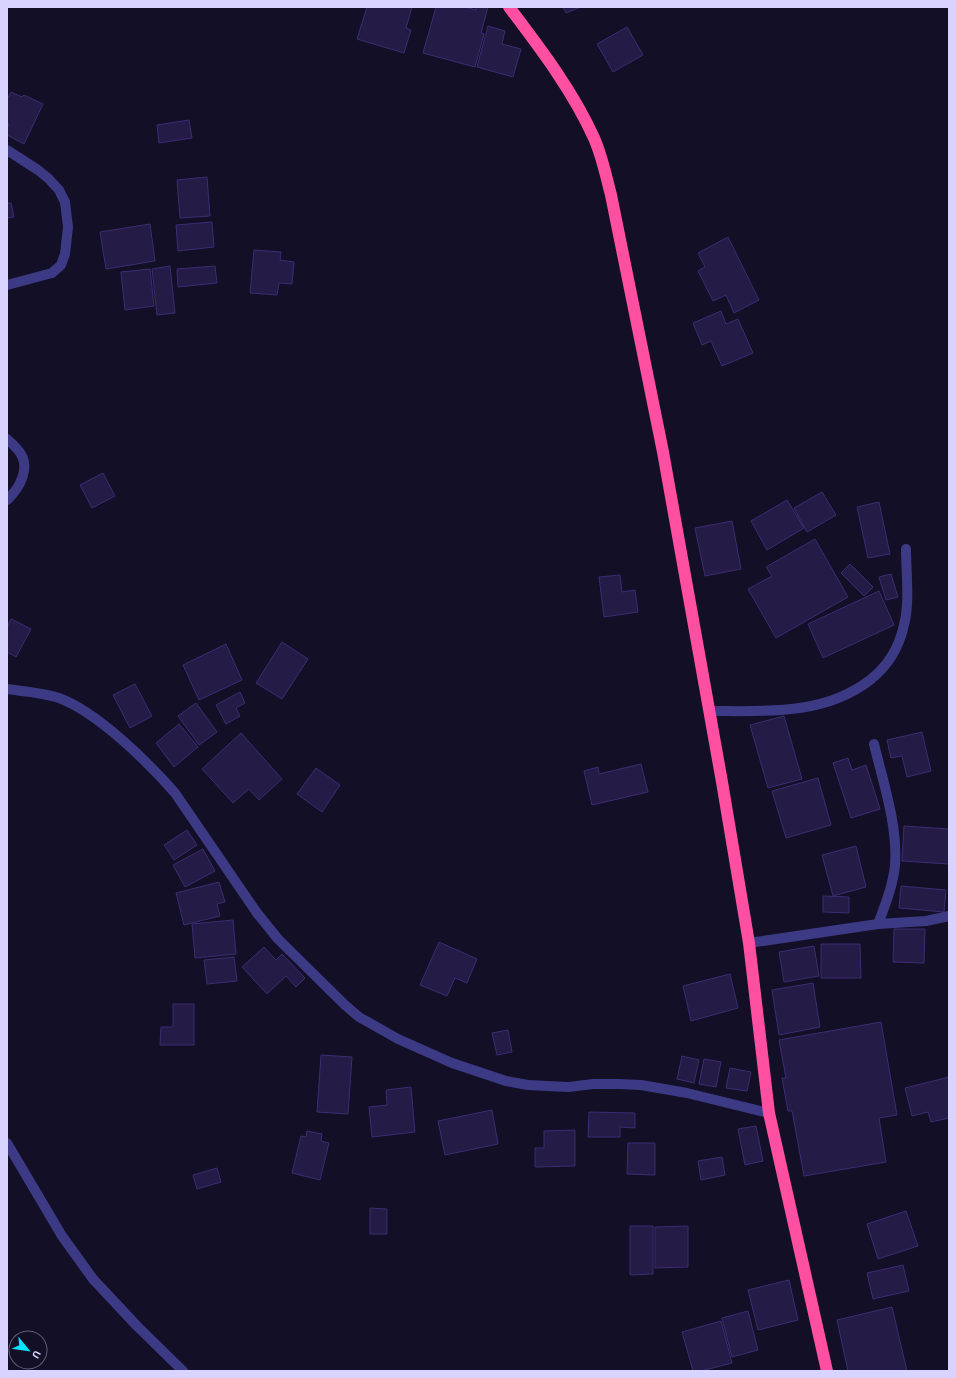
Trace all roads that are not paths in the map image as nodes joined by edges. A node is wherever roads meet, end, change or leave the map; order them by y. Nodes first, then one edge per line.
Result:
1 (509, 7) edge
2 (7, 150) edge
3 (7, 285) edge
4 (7, 439) edge
5 (7, 500) edge
6 (906, 549) dead end
7 (7, 689) edge
8 (709, 711) junction
9 (874, 744) dead end
10 (949, 916) edge
11 (878, 924) junction
12 (749, 943) junction
13 (769, 1113) junction
14 (7, 1143) edge
15 (183, 1371) edge
16 (827, 1371) edge

1 - 8 highway
2 - 3 street
4 - 5 street
6 - 8 street
7 - 13 street
8 - 12 highway
9 - 11 street
10 - 11 street
11 - 12 street
12 - 13 highway
13 - 16 highway
14 - 15 street

